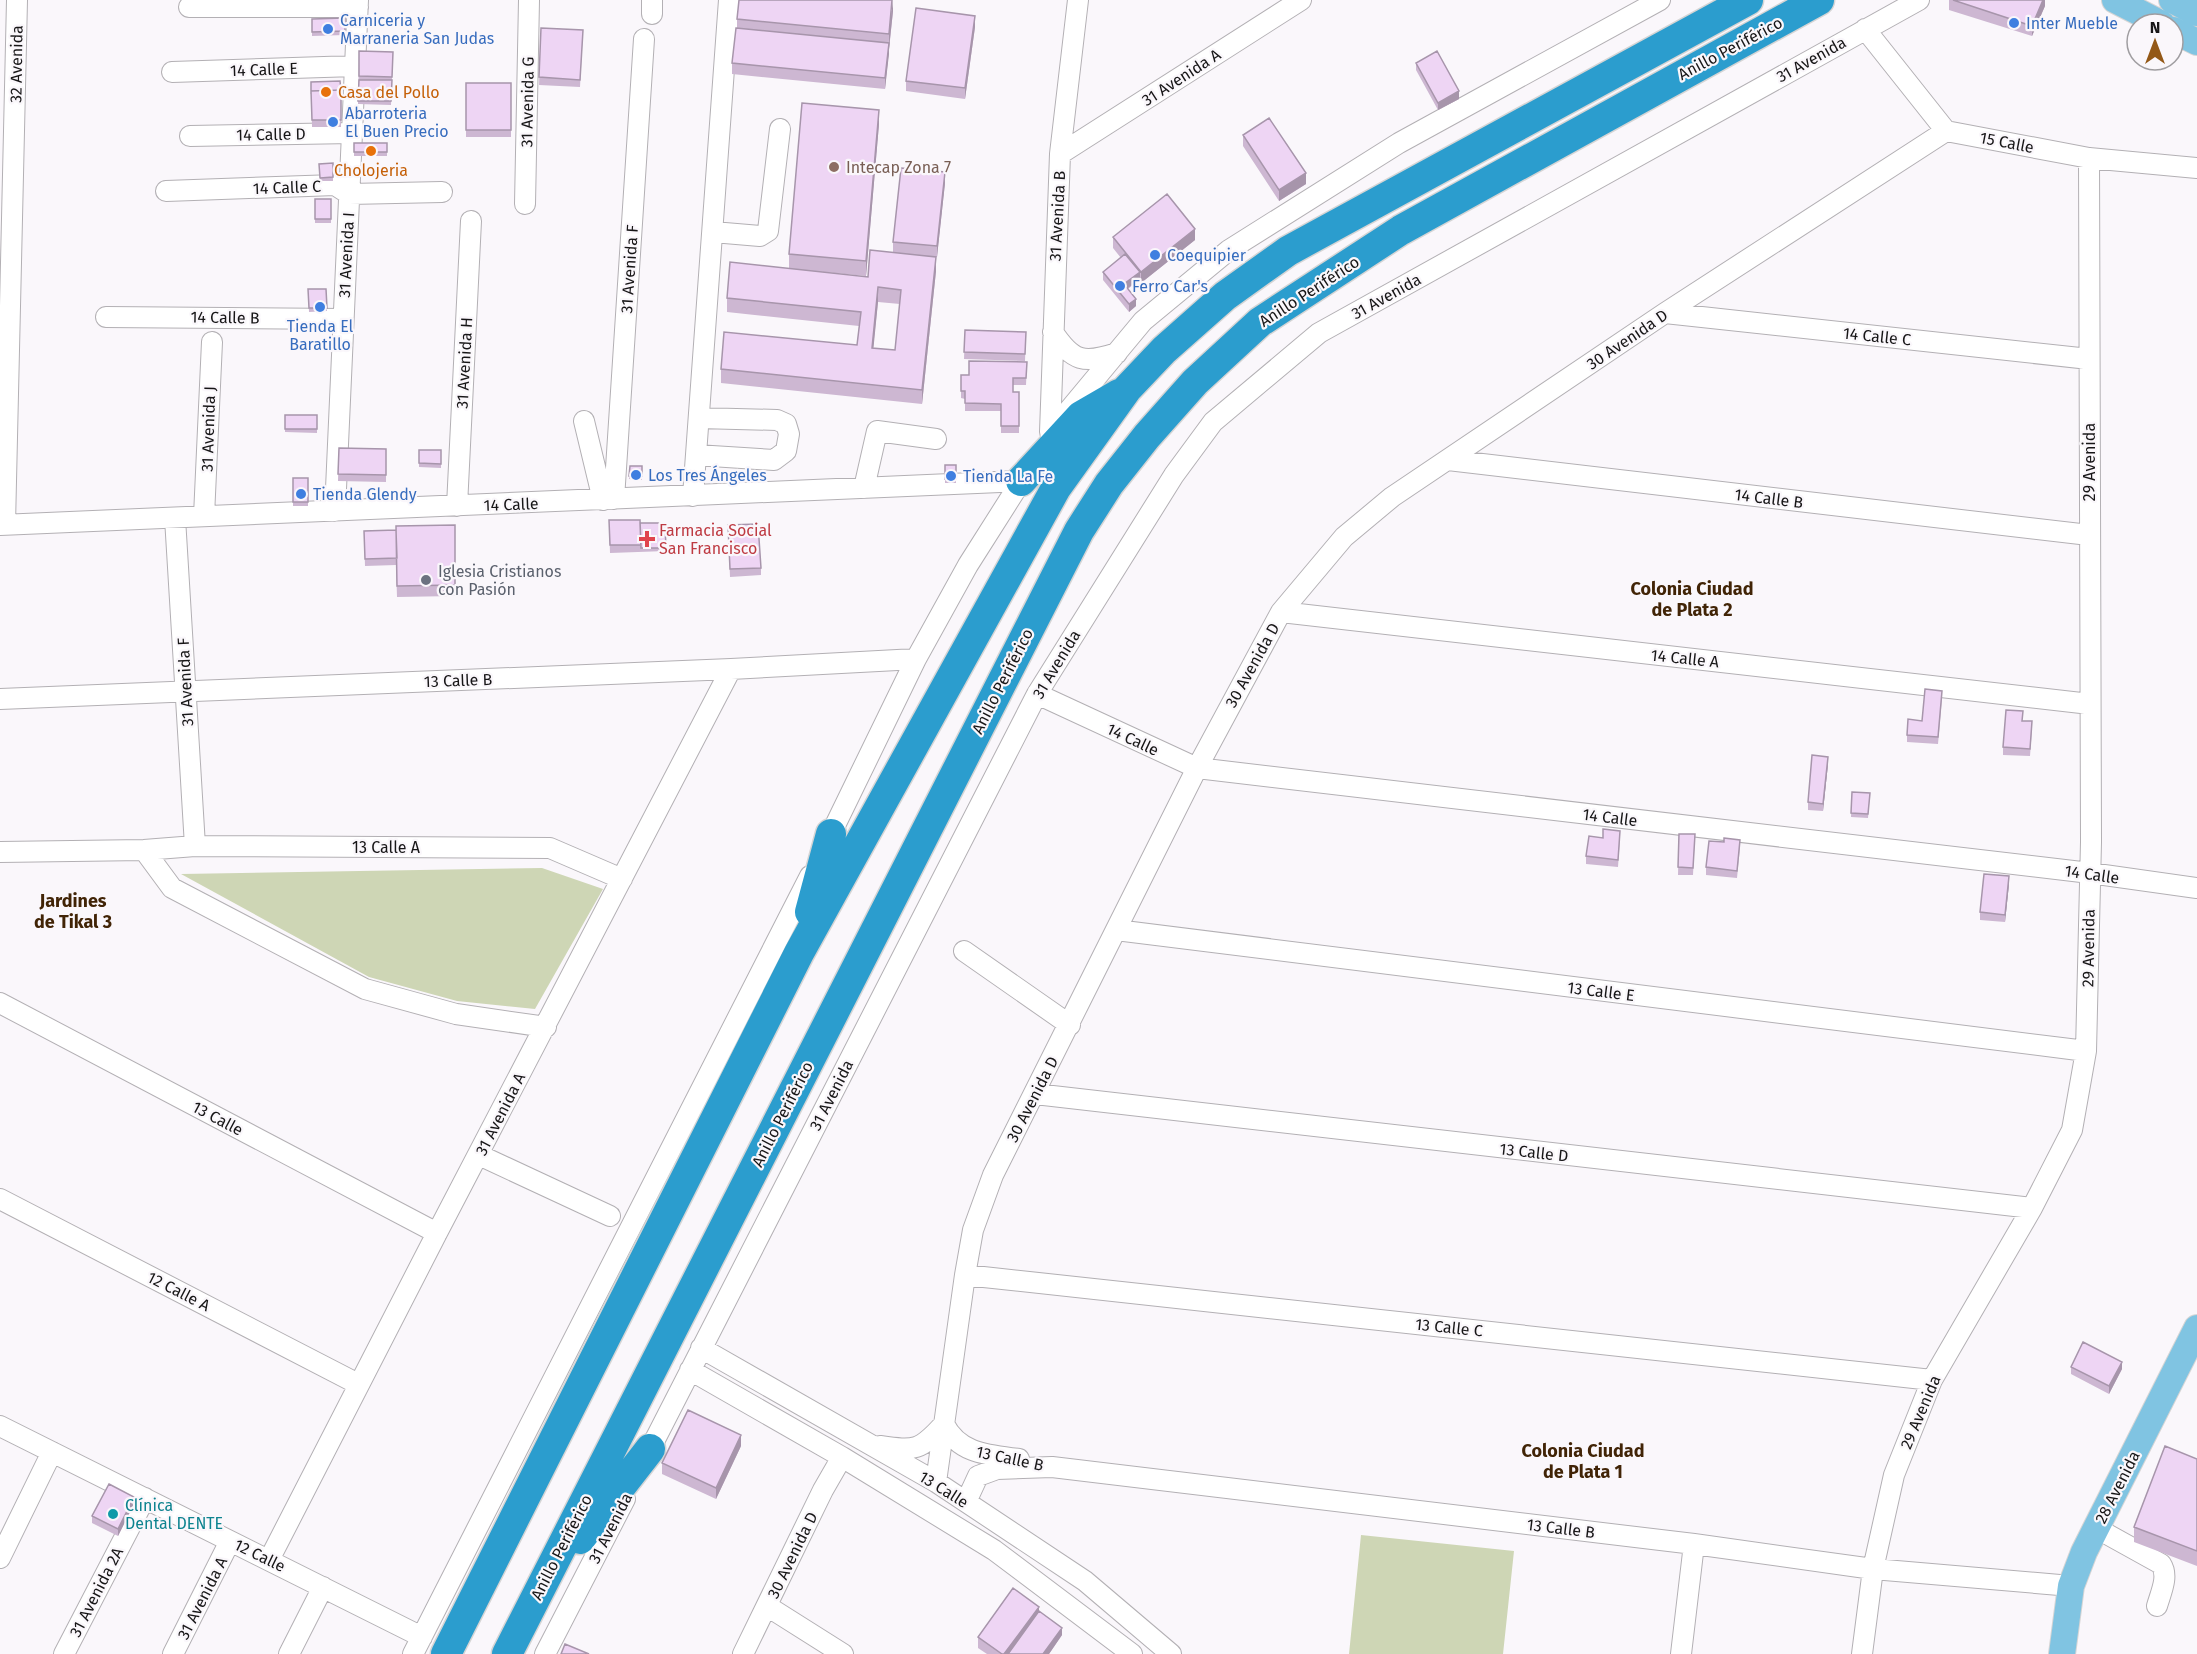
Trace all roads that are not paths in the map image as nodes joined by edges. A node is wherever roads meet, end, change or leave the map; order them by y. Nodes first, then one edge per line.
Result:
1 (18, 0) edge
2 (529, 0) edge
3 (729, 0) edge
4 (1078, 0) edge
5 (1301, 0) edge
6 (1660, 0) edge
7 (1748, 0) edge
8 (1819, 0) edge
9 (1920, 0) edge
10 (2115, 0) edge
11 (358, 3) edge
12 (189, 7) dead end
13 (2138, 12) edge
14 (1865, 29) junction
15 (644, 39) dead end
16 (355, 66) junction
17 (172, 72) dead end
18 (780, 129) dead end
19 (1946, 131) junction
20 (352, 132) junction
21 (190, 136) dead end
22 (1060, 154) junction
23 (2089, 158) junction
24 (2197, 168) edge
25 (166, 191) dead end
26 (442, 192) dead end
27 (349, 194) junction
28 (525, 204) dead end
29 (471, 221) dead end
30 (713, 232) junction
31 (1665, 313) junction
32 (106, 317) dead end
33 (344, 318) junction
34 (1053, 332) junction
35 (212, 342) dead end
36 (1117, 353) junction
37 (2089, 358) junction
38 (1127, 389) junction
39 (699, 418) junction
40 (584, 421) dead end
41 (1050, 432) junction
42 (936, 439) dead end
43 (696, 455) junction
44 (1448, 460) junction
45 (1021, 481) junction
46 (864, 488) junction
47 (693, 496) junction
48 (608, 500) junction
49 (458, 506) junction
50 (334, 511) junction
51 (204, 516) junction
52 (175, 518) junction
53 (2, 525) edge
54 (2089, 535) junction
55 (1281, 612) junction
56 (915, 659) junction
57 (731, 669) junction
58 (185, 691) junction
59 (1037, 694) junction
60 (0, 699) edge
61 (2090, 704) junction
62 (1197, 768) junction
63 (831, 834) junction
64 (195, 846) junction
65 (144, 850) junction
66 (0, 852) edge
67 (2090, 873) junction
68 (622, 879) junction
69 (2197, 888) edge
70 (1116, 930) junction
71 (964, 951) dead end
72 (798, 953) junction
73 (0, 1003) edge
74 (1070, 1025) junction
75 (546, 1026) junction
76 (2086, 1051) junction
77 (1035, 1094) junction
78 (479, 1155) junction
79 (0, 1199) edge
80 (2032, 1208) junction
81 (610, 1216) dead end
82 (437, 1233) junction
83 (965, 1275) junction
84 (2197, 1328) edge
85 (701, 1348) junction
86 (690, 1370) junction
87 (1932, 1380) junction
88 (358, 1384) junction
89 (944, 1424) junction
90 (0, 1426) edge
91 (871, 1445) junction
92 (650, 1449) junction
93 (52, 1452) junction
94 (842, 1457) junction
95 (1052, 1467) junction
96 (936, 1482) junction
97 (145, 1498) junction
98 (966, 1502) junction
99 (2096, 1528) junction
100 (230, 1541) junction
101 (1694, 1544) junction
102 (0, 1558) edge
103 (269, 1560) junction
104 (1873, 1569) junction
105 (2072, 1586) junction
106 (323, 1587) junction
107 (536, 1596) junction
108 (767, 1606) junction
109 (2157, 1606) dead end
110 (427, 1648) edge
111 (64, 1654) edge
112 (173, 1654) edge
113 (289, 1654) edge
114 (507, 1654) edge
115 (545, 1654) edge
116 (743, 1654) edge
117 (843, 1654) edge
118 (1132, 1654) edge
119 (1171, 1654) edge
120 (1681, 1654) edge
121 (1862, 1654) edge
122 (2062, 1654) edge

1 - 53 street, 32 Avenida
2 - 28 street, 31 Avenida G
3 - 30 street
4 - 22 street, 31 Avenida B
5 - 22 street, 31 Avenida A
6 - 36 street
7 - 38 highway, Anillo Periférico
8 - 107 highway, Anillo Periférico
9 - 14 street, 31 Avenida
10 - 13 main road
11 - 12 street
11 - 16 street, 31 Avenida I
14 - 19 street
14 - 59 street, 31 Avenida
15 - 48 street, 31 Avenida F
16 - 17 street, 14 Calle E
16 - 20 street, 31 Avenida I
18 - 30 street
19 - 23 street, 15 Calle
19 - 31 street, 30 Avenida D
20 - 21 street, 14 Calle D
20 - 27 street, 31 Avenida I
22 - 34 street, 31 Avenida B
23 - 24 street, 15 Calle
23 - 37 street, 29 Avenida
25 - 27 street, 14 Calle C
26 - 27 street, 14 Calle C
27 - 33 street, 31 Avenida I
29 - 49 street, 31 Avenida H
30 - 39 street
31 - 37 street, 14 Calle C
31 - 44 street, 30 Avenida D
32 - 33 street, 14 Calle B
33 - 50 street, 31 Avenida I
34 - 36 street
34 - 41 street, 31 Avenida B
35 - 51 street, 31 Avenida J
36 - 41 street
37 - 54 street, 29 Avenida
38 - 45 highway
38 - 72 highway, Anillo Periférico
39 - 43 street
39 - 43 street
40 - 48 street
41 - 45 street
42 - 46 street
43 - 47 street
44 - 54 street, 14 Calle B
44 - 55 street, 30 Avenida D
45 - 46 street, 14 Calle
45 - 56 street
46 - 47 street, 14 Calle
47 - 48 street, 14 Calle
48 - 49 street, 14 Calle
49 - 50 street, 14 Calle
50 - 51 street, 14 Calle
51 - 52 street, 14 Calle
52 - 53 street, 14 Calle
52 - 58 street, 31 Avenida F
54 - 61 street, 29 Avenida
55 - 61 street, 14 Calle A
55 - 62 street, 30 Avenida D
56 - 57 street, 13 Calle B
56 - 63 street
57 - 58 street, 13 Calle B
57 - 68 street, 31 Avenida A
58 - 60 street, 13 Calle B
58 - 64 street, 31 Avenida F
59 - 62 street, 14 Calle
59 - 85 street, 31 Avenida
61 - 67 street, 29 Avenida
62 - 67 street, 14 Calle
62 - 70 street, 30 Avenida D
63 - 72 highway
63 - 110 street
64 - 65 street, 13 Calle A
64 - 68 street, 13 Calle A
65 - 66 street, 13 Calle A
65 - 75 street
67 - 69 street, 14 Calle
67 - 76 street, 29 Avenida
68 - 75 street, 31 Avenida A
70 - 74 street, 30 Avenida D
70 - 76 street, 13 Calle E
71 - 74 street
72 - 110 highway, Anillo Periférico
73 - 82 street, 13 Calle
74 - 77 street, 30 Avenida D
75 - 78 street, 31 Avenida A
76 - 80 street, 29 Avenida
77 - 80 street, 13 Calle D
77 - 83 street, 30 Avenida D
78 - 81 street
78 - 82 street, 31 Avenida A
79 - 88 street, 12 Calle A
80 - 87 street, 29 Avenida
82 - 88 street, 31 Avenida A
83 - 87 street, 13 Calle C
83 - 89 street, 30 Avenida D
84 - 99 main road, 28 Avenida
85 - 86 street, 31 Avenida
85 - 91 street, 13 Calle
86 - 92 street, 31 Avenida
86 - 94 street, 13 Calle
87 - 104 street, 29 Avenida
88 - 103 street, 31 Avenida A
89 - 91 street
89 - 95 street, 13 Calle B
89 - 96 street, 30 Avenida D
90 - 93 street, 12 Calle
91 - 96 street, 13 Calle
92 - 107 highway
92 - 115 street, 31 Avenida
93 - 97 street, 12 Calle
93 - 102 street
94 - 108 street, 30 Avenida D
94 - 118 street, 13 Calle
95 - 98 street, 13 Calle B
95 - 101 street, 13 Calle B
96 - 98 street, 13 Calle
97 - 100 street, 12 Calle
97 - 111 street, 31 Avenida 2A
98 - 119 street, 13 Calle
99 - 105 main road, 28 Avenida
99 - 109 street
100 - 103 street, 12 Calle
100 - 112 street, 31 Avenida A
101 - 104 street, 13 Calle B
101 - 120 street
103 - 106 street, 12 Calle
104 - 105 street, 13 Calle B
104 - 121 street, 29 Avenida
105 - 122 main road, 28 Avenida
106 - 110 street, 12 Calle
106 - 113 street
107 - 114 highway, Anillo Periférico
108 - 116 street, 30 Avenida D
108 - 117 street

